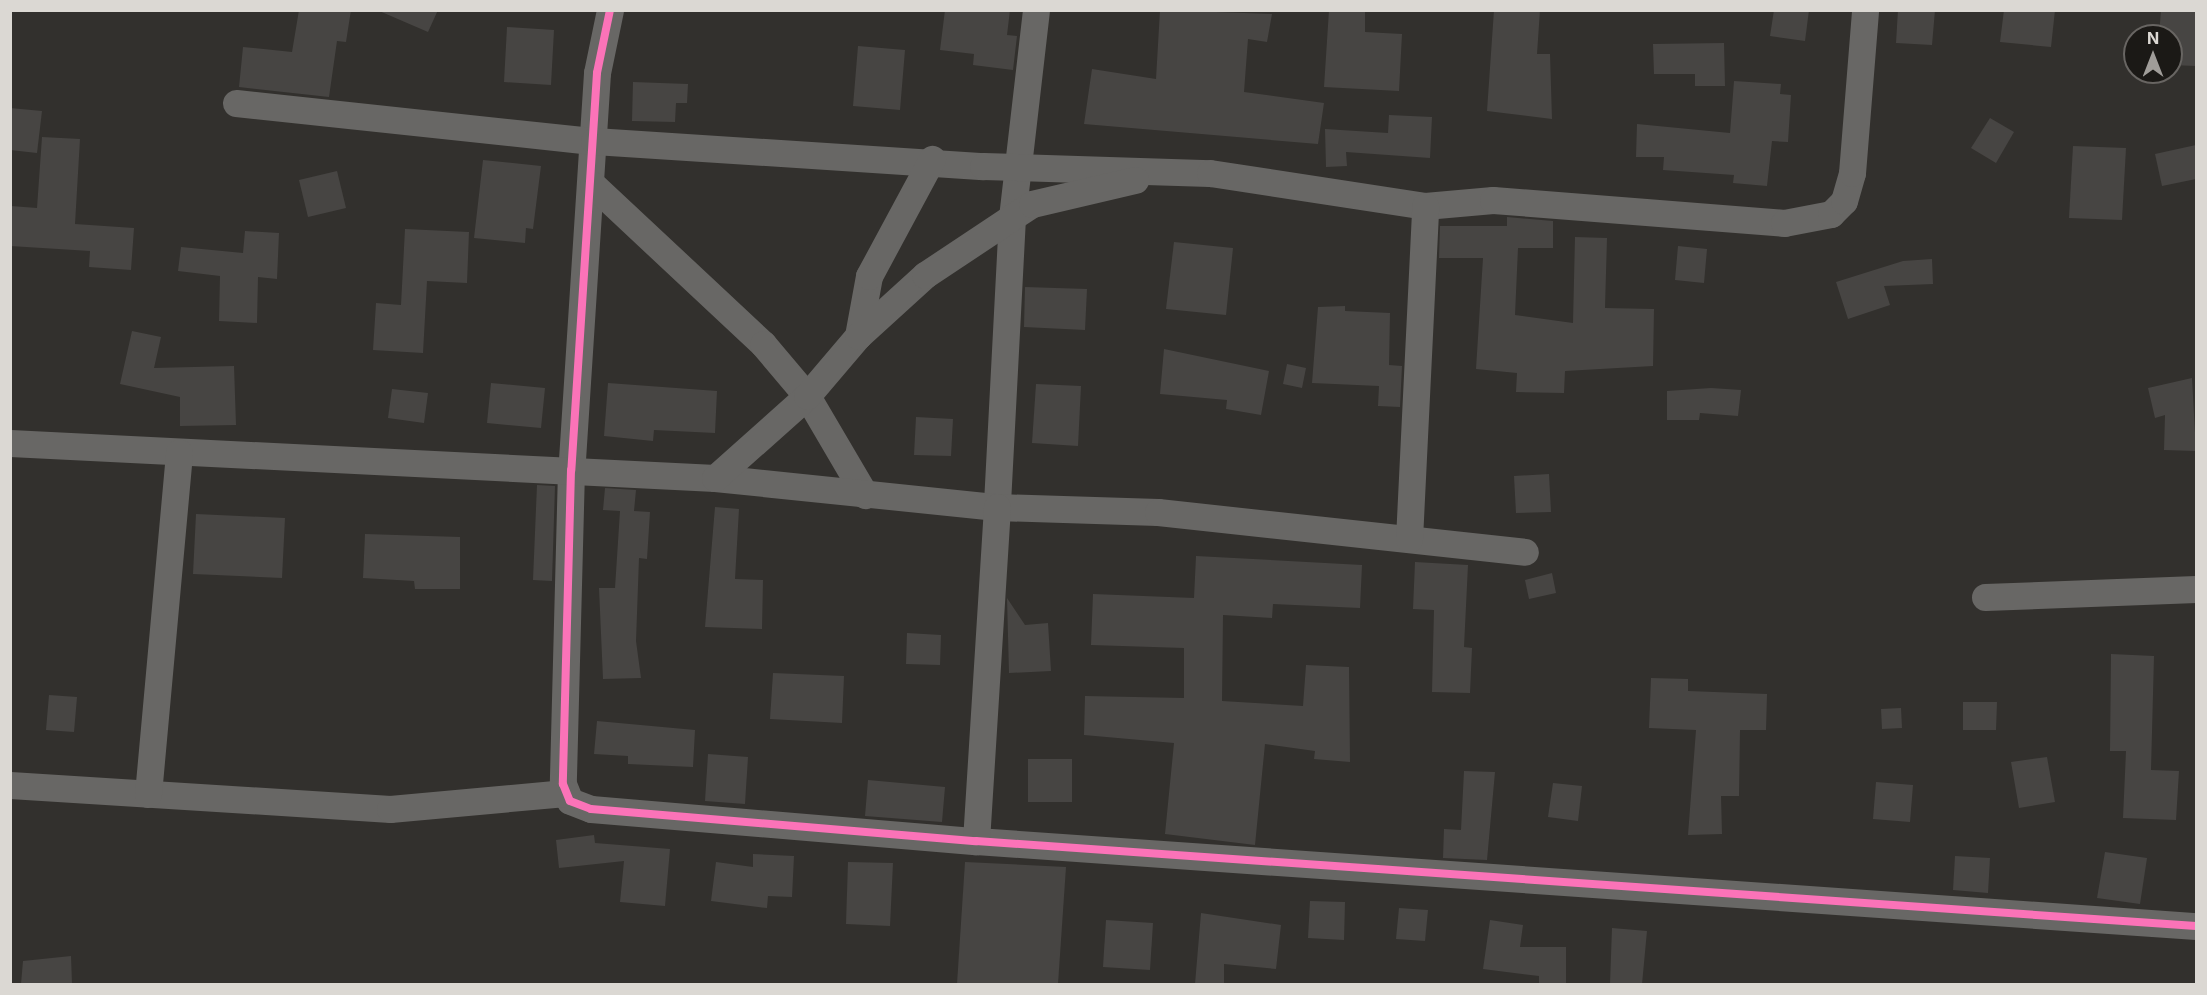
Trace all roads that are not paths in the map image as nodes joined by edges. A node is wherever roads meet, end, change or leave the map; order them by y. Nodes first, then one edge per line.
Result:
1 (610, 10) edge
2 (1036, 10) edge
3 (1865, 10) edge
4 (236, 103) dead end
5 (594, 141) junction
6 (932, 159) junction
7 (1022, 164) junction
8 (1210, 173) junction
9 (593, 185) junction
10 (1425, 206) junction
11 (1012, 217) junction
12 (858, 336) junction
13 (807, 396) junction
14 (10, 443) edge
15 (179, 452) junction
16 (571, 471) junction
17 (716, 478) junction
18 (865, 495) junction
19 (998, 507) junction
20 (1409, 539) junction
21 (1525, 552) dead end
22 (2196, 589) edge
23 (1985, 597) dead end
24 (10, 785) edge
25 (565, 793) junction
26 (148, 794) junction
27 (976, 841) junction
28 (2196, 926) edge

1 - 5 street
2 - 7 street
3 - 10 street
4 - 5 street
5 - 6 street
5 - 9 street
6 - 7 street
6 - 12 street
7 - 8 street
7 - 11 street
8 - 10 street
8 - 11 street
9 - 13 street
9 - 16 street
10 - 20 street
11 - 12 street
11 - 19 street
12 - 13 street
13 - 17 street
13 - 18 street
14 - 15 street
15 - 16 street
15 - 26 street
16 - 17 street
16 - 25 street
17 - 18 street
18 - 19 street
19 - 20 street
19 - 27 street
20 - 21 street
22 - 23 street
24 - 26 street
25 - 26 street
25 - 27 street
27 - 28 street

